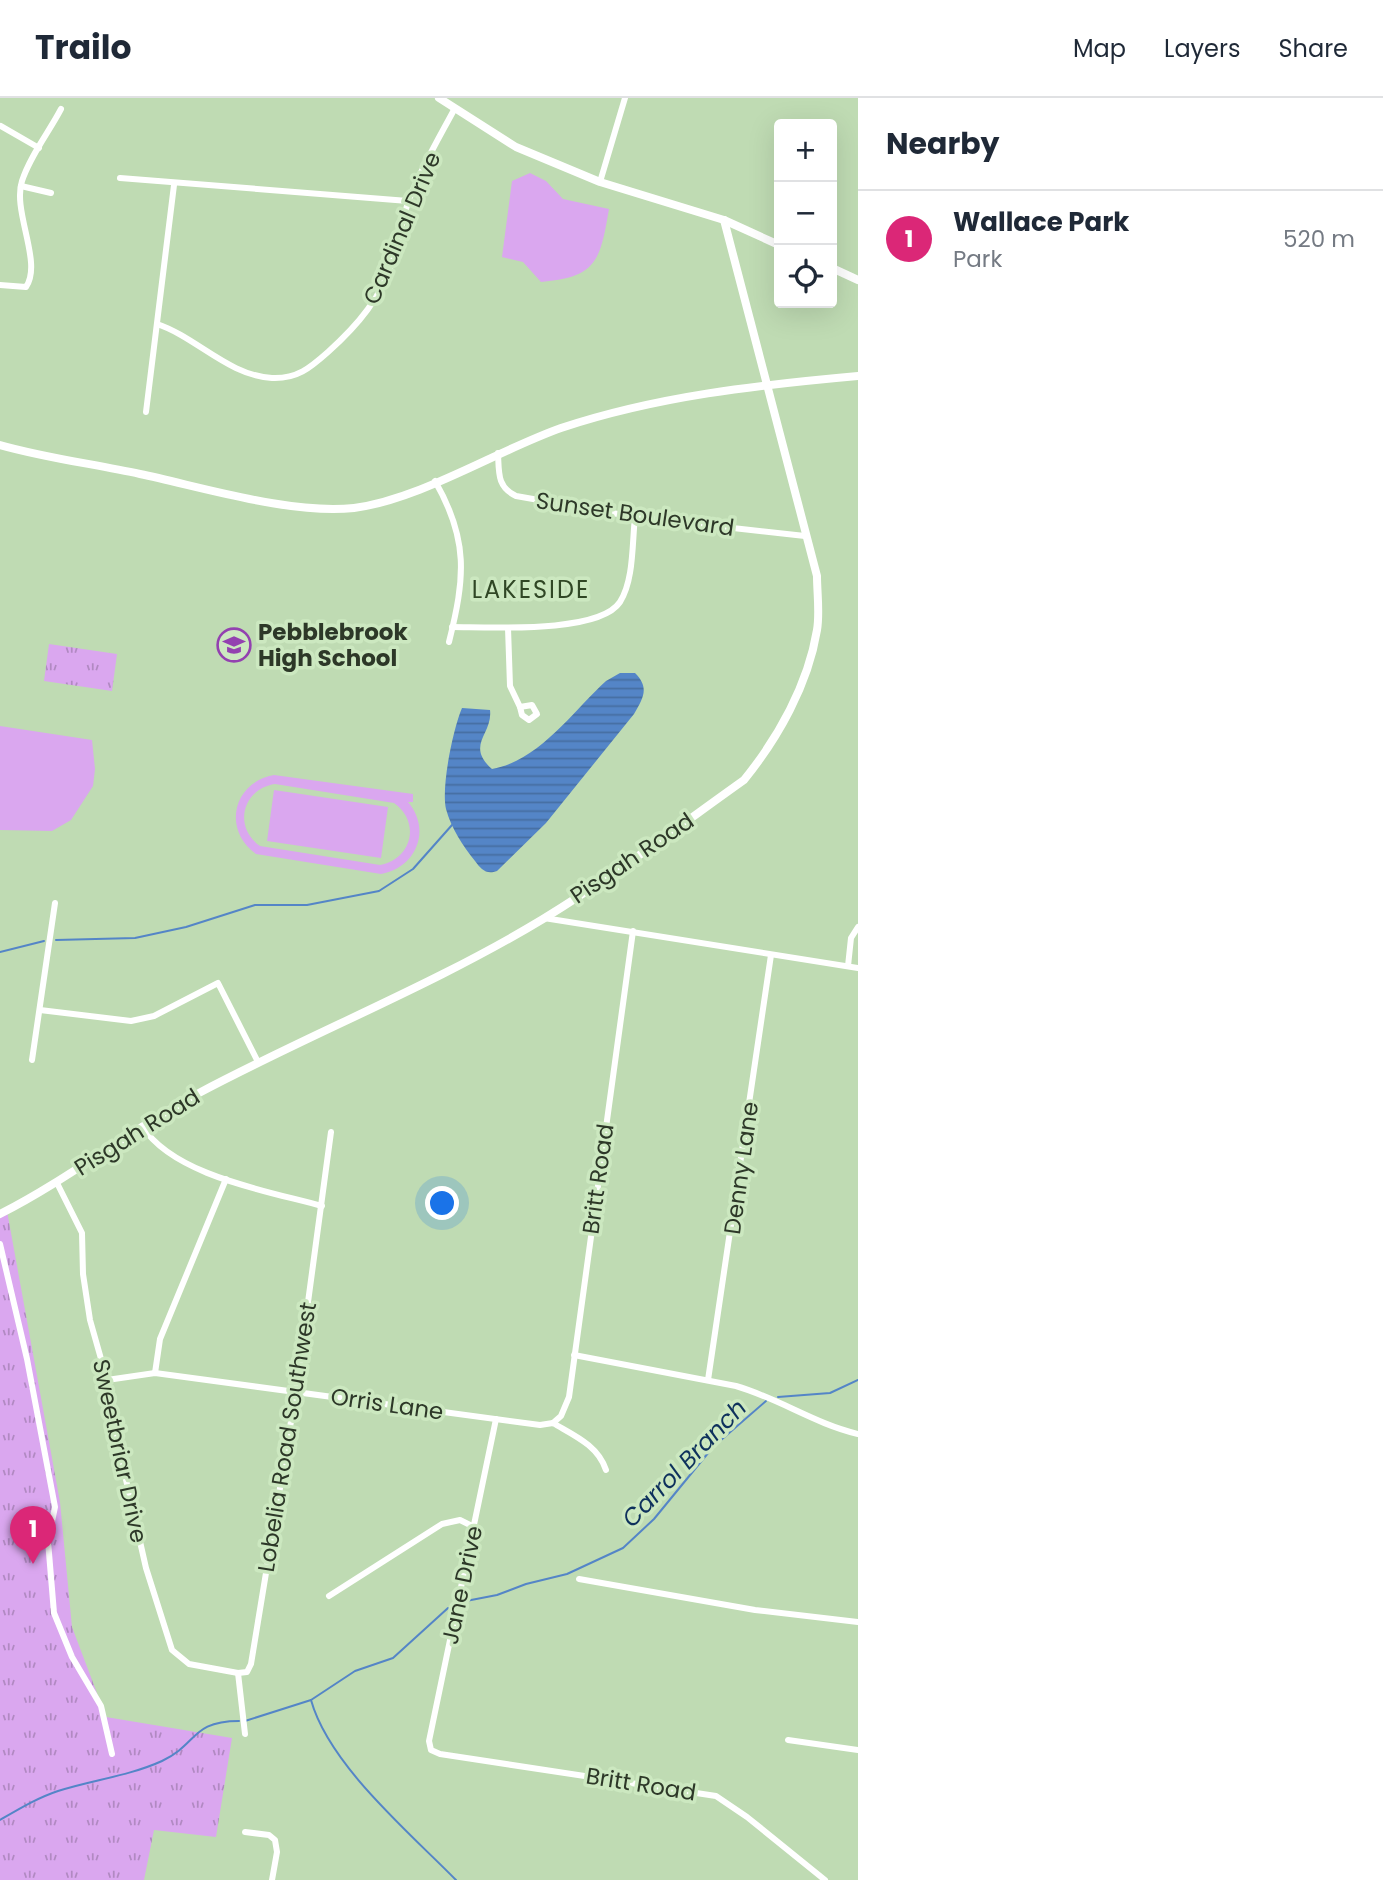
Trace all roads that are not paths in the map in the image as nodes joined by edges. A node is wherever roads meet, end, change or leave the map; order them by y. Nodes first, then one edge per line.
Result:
1 (439, 98) edge
2 (625, 98) edge
3 (454, 108) junction
4 (61, 109) dead end
5 (1, 126) edge
6 (39, 148) junction
7 (120, 178) dead end
8 (600, 182) junction
9 (174, 185) junction
10 (21, 186) junction
11 (51, 193) dead end
12 (408, 201) junction
13 (724, 220) junction
14 (774, 243) edge
15 (837, 270) edge
16 (858, 279) edge
17 (0, 285) edge
18 (157, 324) junction
19 (858, 376) edge
20 (767, 384) junction
21 (146, 412) dead end
22 (0, 445) edge
23 (498, 453) junction
24 (435, 481) junction
25 (635, 517) junction
26 (805, 536) junction
27 (452, 627) junction
28 (508, 628) junction
29 (449, 642) dead end
30 (520, 707) dead end
31 (55, 903) dead end
32 (544, 918) junction
33 (858, 927) edge
34 (634, 931) junction
35 (771, 955) junction
36 (848, 966) junction
37 (858, 968) edge
38 (40, 1010) junction
39 (32, 1060) dead end
40 (258, 1062) junction
41 (142, 1126) junction
42 (331, 1132) dead end
43 (226, 1180) junction
44 (57, 1183) junction
45 (322, 1206) junction
46 (0, 1214) edge
47 (0, 1244) edge
48 (574, 1355) junction
49 (155, 1373) junction
50 (107, 1380) junction
51 (708, 1380) junction
52 (296, 1391) junction
53 (495, 1419) junction
54 (553, 1423) junction
55 (858, 1434) edge
56 (606, 1469) dead end
57 (474, 1527) junction
58 (579, 1579) dead end
59 (329, 1596) dead end
60 (858, 1622) edge
61 (238, 1673) junction
62 (245, 1734) dead end
63 (788, 1740) dead end
64 (431, 1750) joint
65 (858, 1750) edge
66 (112, 1755) dead end
67 (245, 1832) dead end
68 (272, 1880) edge
69 (825, 1880) edge

1 - 3 street
2 - 8 street
3 - 8 street
3 - 12 street, Cardinal Drive
4 - 6 street
5 - 6 street
6 - 10 street
7 - 9 street
8 - 13 street
9 - 12 street
9 - 18 street
10 - 11 street
10 - 17 street
12 - 18 street, Cardinal Drive
13 - 14 street
13 - 20 street, Pisgah Road
15 - 16 street
18 - 21 street
19 - 20 street
20 - 23 street
20 - 26 street, Pisgah Road
22 - 24 street
23 - 24 street
23 - 25 street, Sunset Boulevard
24 - 27 street
25 - 26 street, Sunset Boulevard
25 - 28 street
26 - 32 street, Pisgah Road
27 - 28 street
27 - 29 street
28 - 30 street
31 - 38 street
32 - 34 street
32 - 40 street, Pisgah Road
33 - 36 street
34 - 35 street
34 - 48 street, Britt Road
35 - 36 street
35 - 51 street, Denny Lane
36 - 37 street
38 - 39 street
38 - 40 street
40 - 41 street, Pisgah Road
41 - 43 street
41 - 44 street, Pisgah Road
42 - 45 street, Lobelia Road Southwest
43 - 45 street
43 - 49 street
44 - 46 street, Pisgah Road
44 - 50 street, Sweetbriar Drive
45 - 52 street, Lobelia Road Southwest
47 - 66 street
48 - 51 street
48 - 54 street, Britt Road
49 - 50 street, Orris Lane
49 - 52 street, Orris Lane
50 - 61 street, Sweetbriar Drive
51 - 55 street
52 - 53 street, Orris Lane
52 - 61 street, Lobelia Road Southwest
53 - 54 street, Orris Lane
53 - 57 street, Jane Drive
54 - 56 street, Orris Lane
57 - 59 street
57 - 64 street, Jane Drive
58 - 60 street
61 - 62 street
63 - 65 street
64 - 69 street, Britt Road
67 - 68 street

